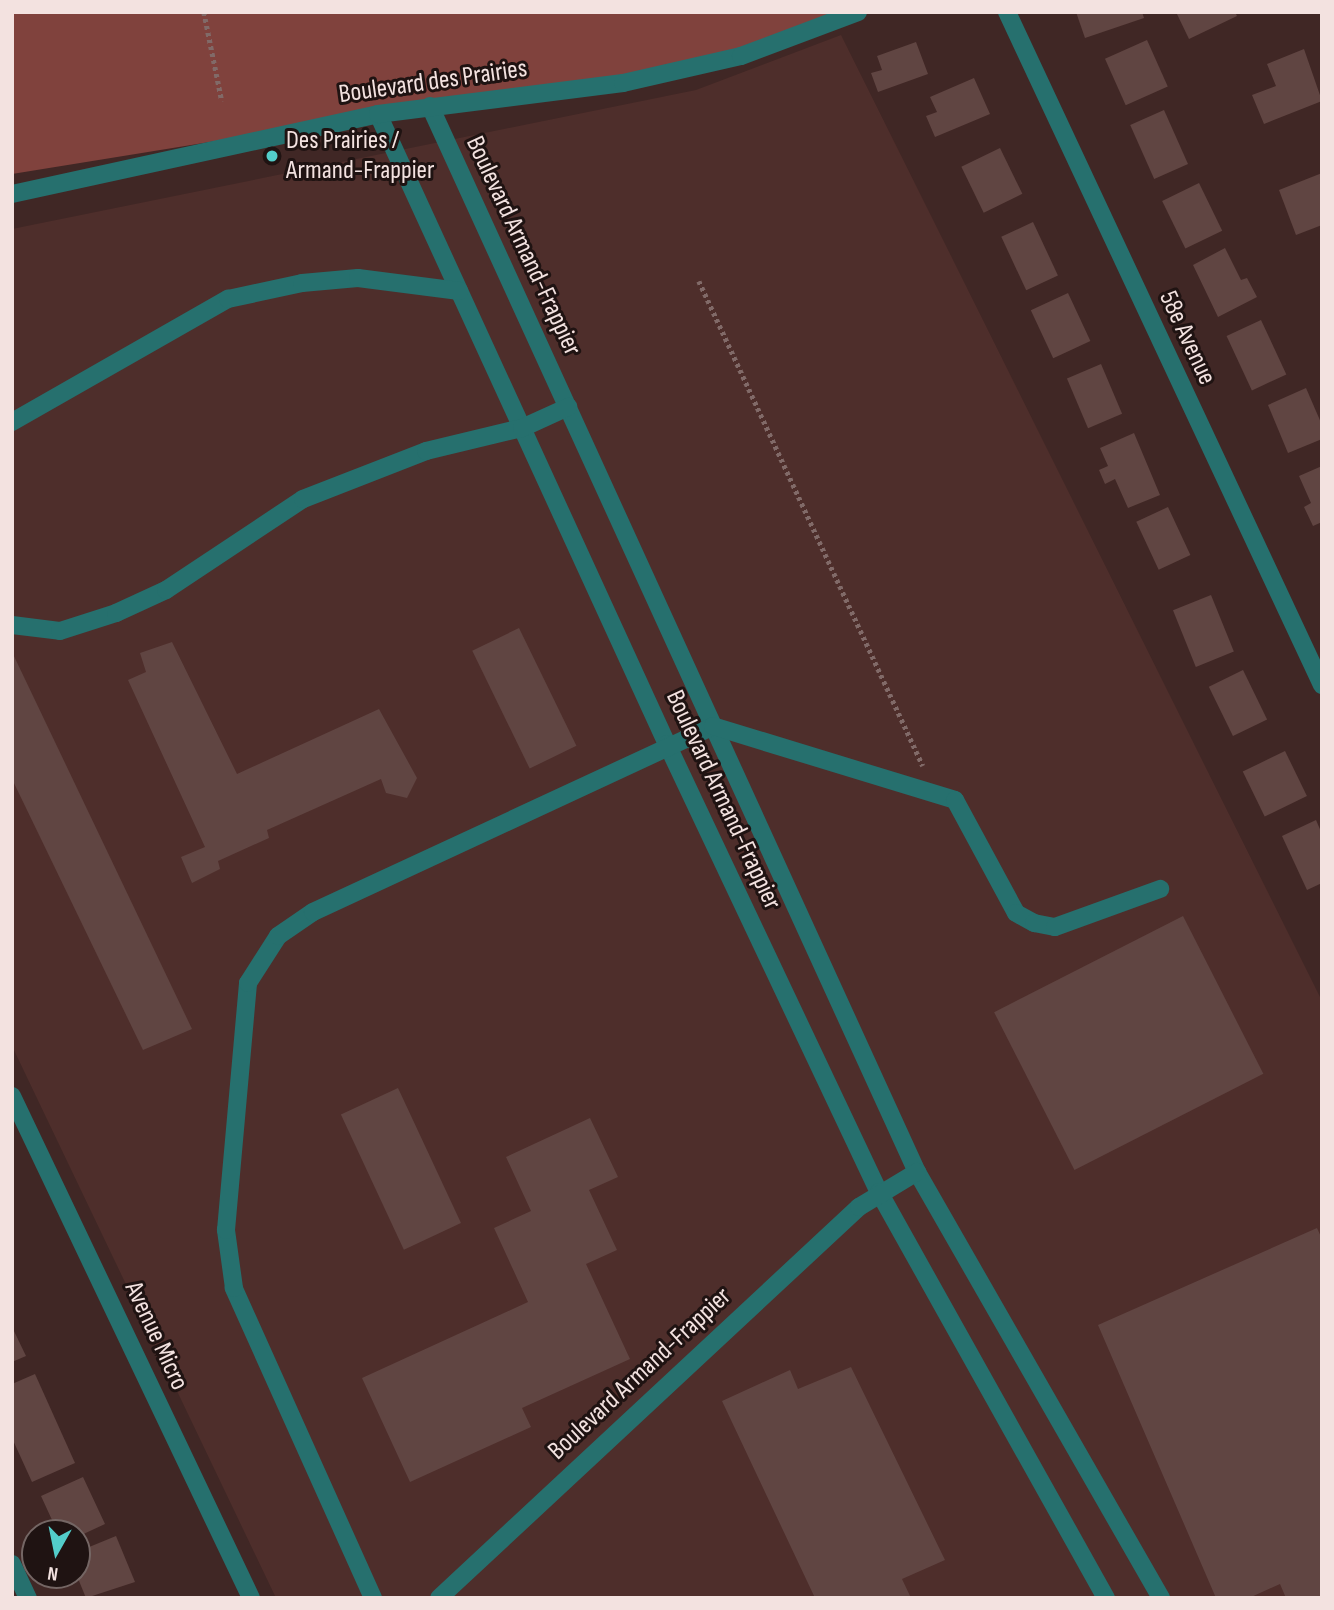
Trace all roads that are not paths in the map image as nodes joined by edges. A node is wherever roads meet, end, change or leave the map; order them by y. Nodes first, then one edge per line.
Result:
1 (858, 12) edge
2 (1007, 12) edge
3 (430, 106) junction
4 (378, 114) junction
5 (12, 194) edge
6 (459, 291) junction
7 (568, 407) junction
8 (12, 422) edge
9 (523, 428) junction
10 (12, 625) edge
11 (1322, 685) edge
12 (713, 726) junction
13 (667, 744) junction
14 (1160, 889) dead end
15 (12, 1096) edge
16 (916, 1172) junction
17 (879, 1192) junction
18 (12, 1564) edge
19 (28, 1598) edge
20 (251, 1598) edge
21 (373, 1598) edge
22 (439, 1598) edge
23 (1106, 1598) edge
24 (1161, 1598) edge

1 - 3 street, Boulevard des Prairies
2 - 11 street, 58e Avenue
3 - 4 street, Boulevard des Prairies
3 - 7 street, Boulevard Armand-Frappier
4 - 5 street, Boulevard des Prairies
4 - 6 street, Boulevard Armand-Frappier
6 - 8 street
6 - 9 street, Boulevard Armand-Frappier
7 - 9 street
7 - 12 street, Boulevard Armand-Frappier
9 - 10 street
9 - 13 street, Boulevard Armand-Frappier
12 - 13 street
12 - 14 street
12 - 16 street, Boulevard Armand-Frappier
13 - 17 street, Boulevard Armand-Frappier
13 - 21 street
15 - 20 street, Avenue Micro
16 - 17 street, Boulevard Armand-Frappier
16 - 24 street, Boulevard Armand-Frappier
17 - 22 street, Boulevard Armand-Frappier
17 - 23 street, Boulevard Armand-Frappier
18 - 19 street

